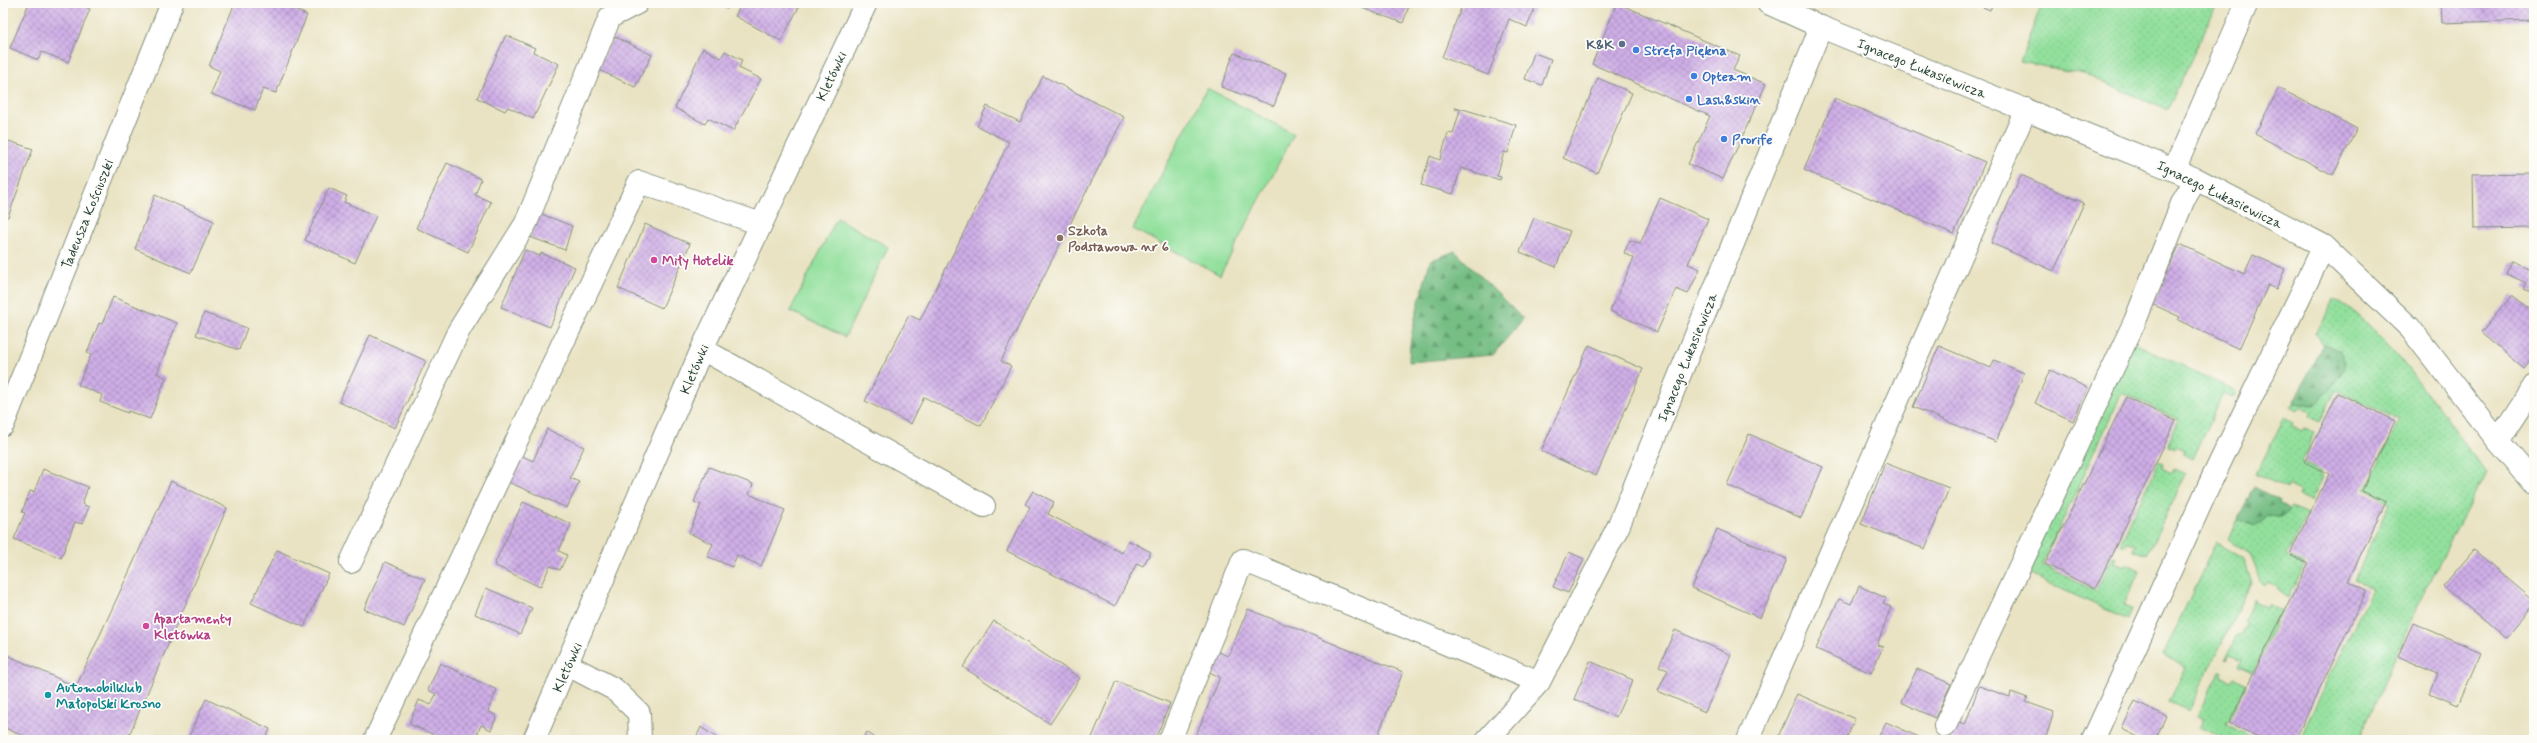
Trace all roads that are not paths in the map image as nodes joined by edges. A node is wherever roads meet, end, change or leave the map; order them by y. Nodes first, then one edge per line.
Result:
1 (172, 3) edge
2 (637, 3) edge
3 (866, 3) edge
4 (1768, 3) edge
5 (2247, 3) edge
6 (1821, 27) junction
7 (2026, 110) junction
8 (2174, 170) junction
9 (2196, 179) junction
10 (761, 224) junction
11 (2324, 246) junction
12 (702, 349) junction
13 (2534, 386) edge
14 (3, 425) edge
15 (2498, 441) junction
16 (2534, 483) edge
17 (984, 506) dead end
18 (351, 562) dead end
19 (568, 665) junction
20 (1539, 682) junction
21 (1945, 726) dead end
22 (375, 740) edge
23 (534, 740) edge
24 (640, 740) edge
25 (1170, 740) edge
26 (1486, 740) edge
27 (1748, 740) edge
28 (2093, 740) edge

1 - 14 street, Tadeusza Kościuszki
2 - 18 street
3 - 10 street, Kletówki
4 - 6 street, Ignacego Łukasiewicza
5 - 8 street
6 - 7 street, Ignacego Łukasiewicza
6 - 20 street, Ignacego Łukasiewicza
7 - 8 street, Ignacego Łukasiewicza
7 - 27 street
8 - 9 street, Ignacego Łukasiewicza
9 - 11 street, Ignacego Łukasiewicza
9 - 21 street
10 - 12 street, Kletówki
10 - 22 street
11 - 15 street, Ignacego Łukasiewicza
11 - 28 street
12 - 17 street
12 - 19 street, Kletówki
13 - 15 street
15 - 16 street, Ignacego Łukasiewicza
19 - 23 street, Kletówki
19 - 24 street
20 - 25 street
20 - 26 street, Ignacego Łukasiewicza

